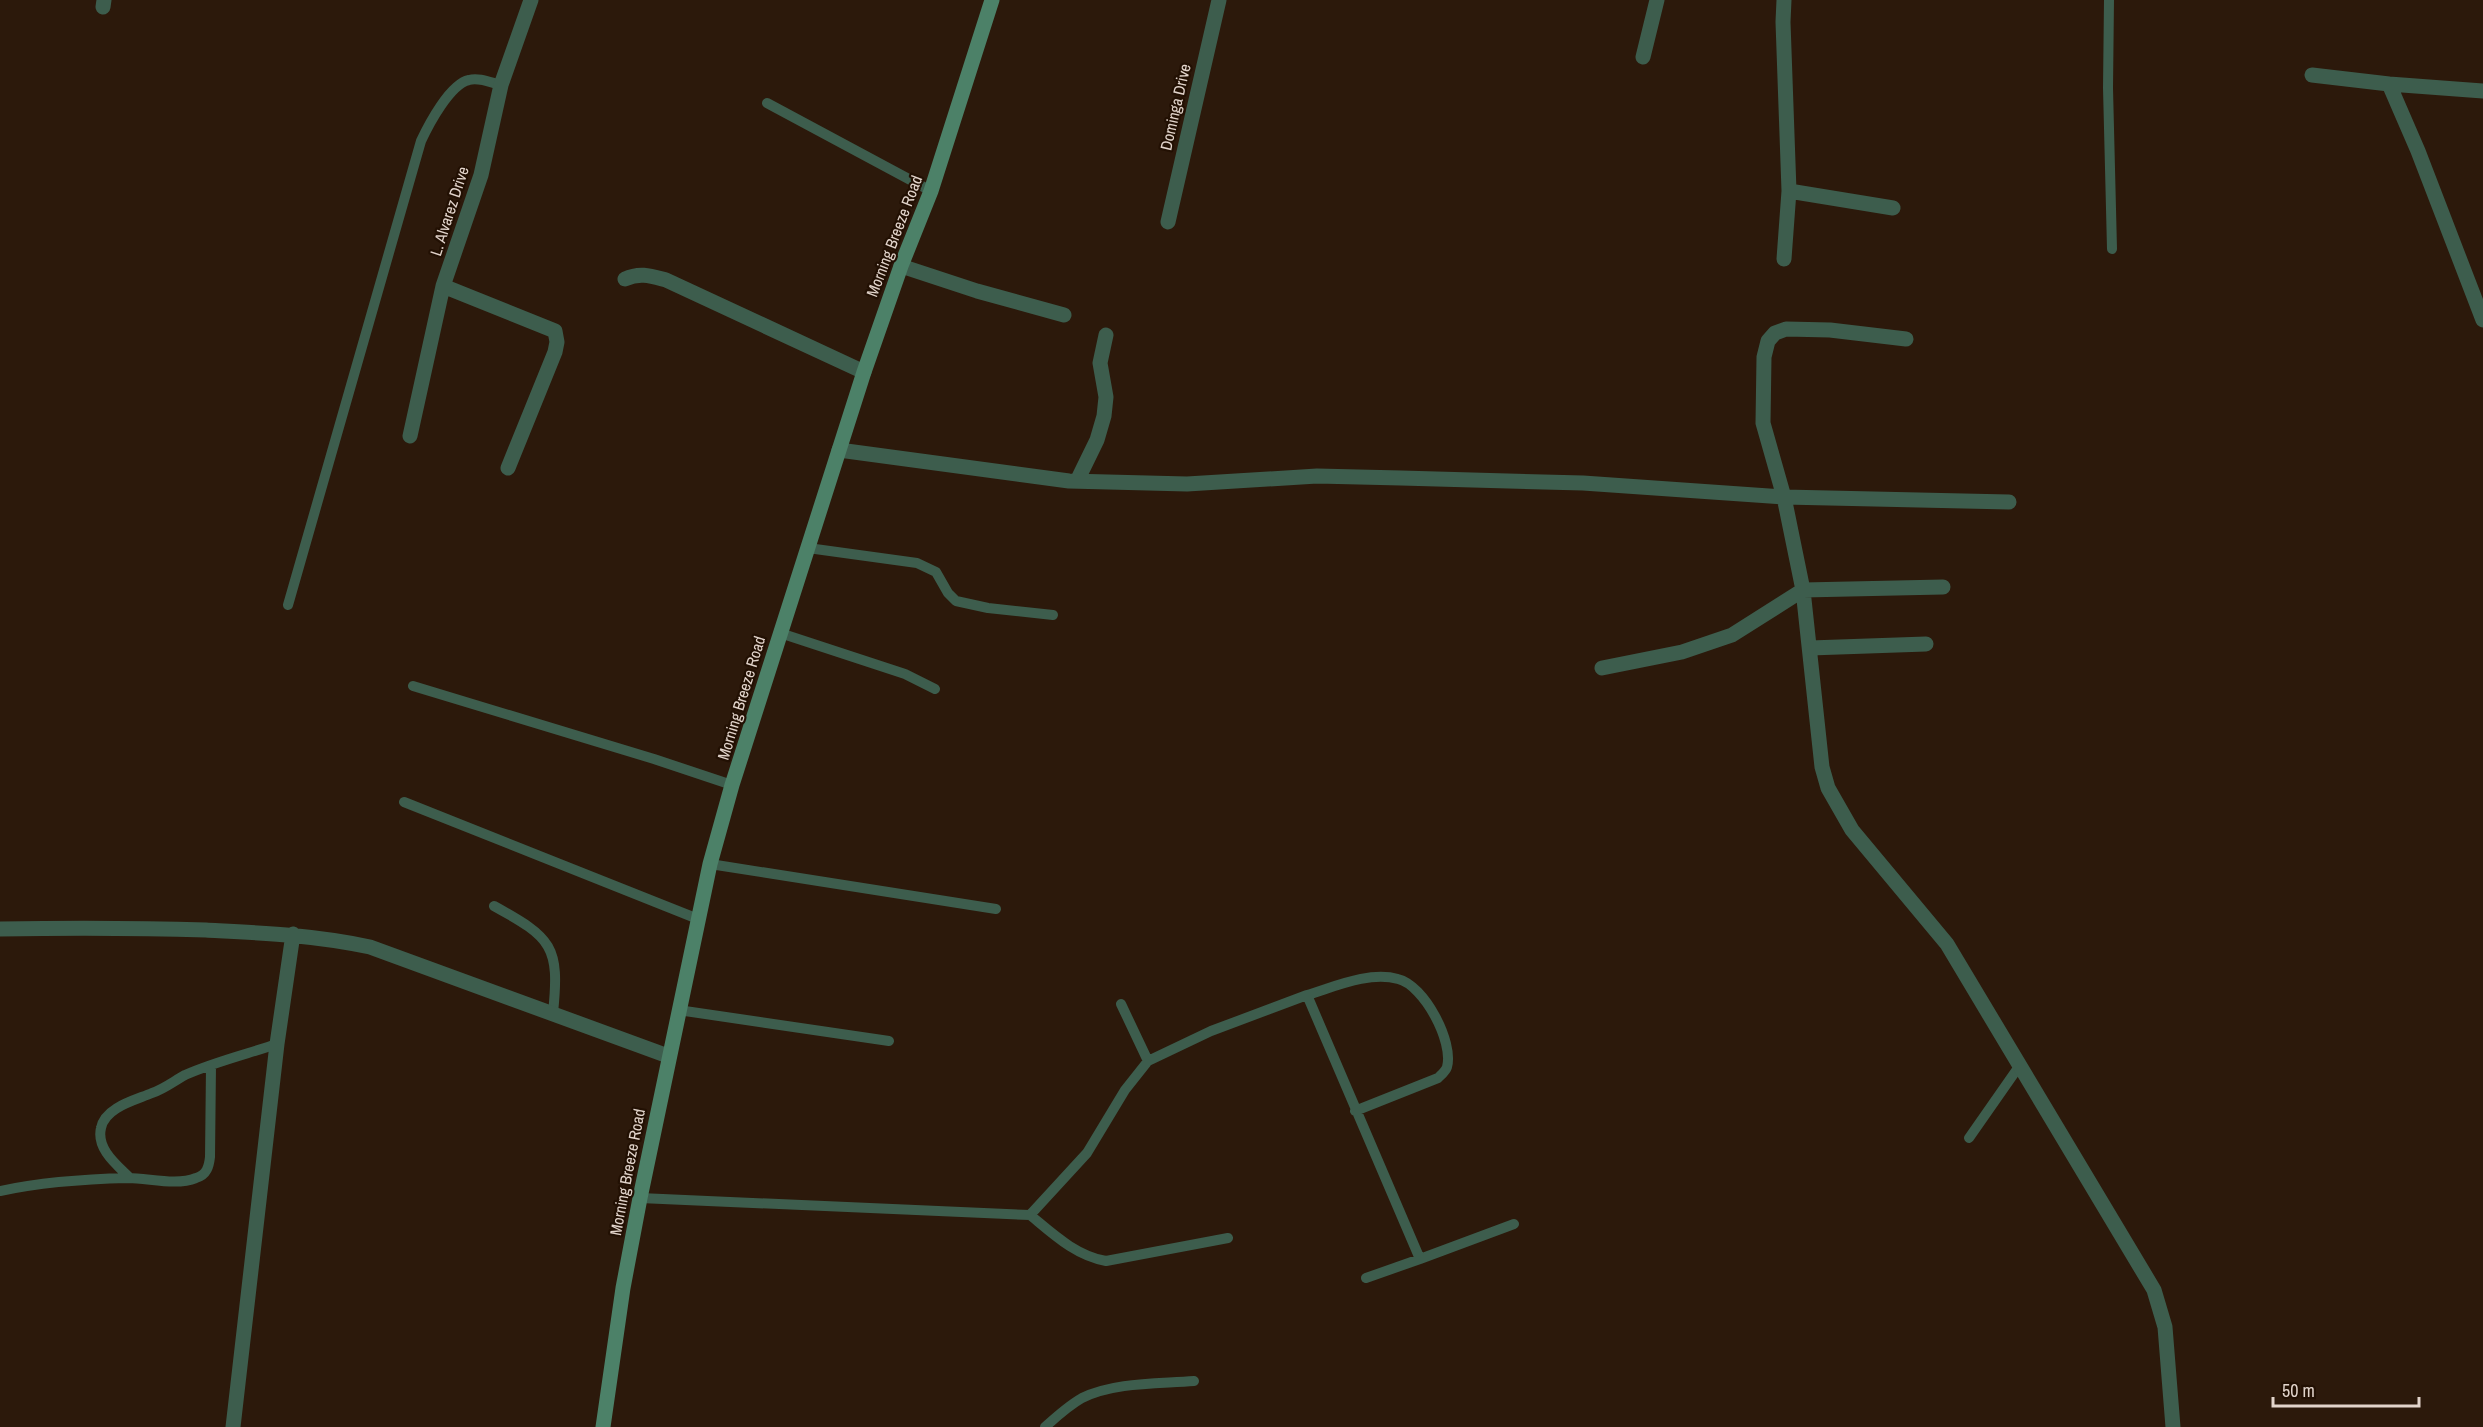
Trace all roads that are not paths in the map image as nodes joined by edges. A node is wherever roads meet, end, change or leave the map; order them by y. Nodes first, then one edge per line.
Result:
1 (531, 0) edge
2 (992, 0) edge
3 (1219, 0) edge
4 (1657, 0) edge
5 (1784, 0) edge
6 (2109, 0) edge
7 (1643, 57) dead end
8 (2312, 75) dead end
9 (2389, 84) junction
10 (501, 85) junction
11 (2483, 91) edge
12 (767, 103) dead end
13 (931, 191) junction
14 (1789, 191) junction
15 (1893, 208) dead end
16 (1168, 222) dead end
17 (2112, 249) dead end
18 (1784, 259) dead end
19 (901, 266) junction
20 (626, 279) dead end
21 (443, 286) junction
22 (1064, 315) dead end
23 (2483, 320) edge
24 (1106, 335) dead end
25 (1906, 339) dead end
26 (864, 372) junction
27 (410, 436) dead end
28 (839, 450) junction
29 (508, 468) dead end
30 (1077, 481) junction
31 (1784, 497) junction
32 (2009, 502) dead end
33 (808, 548) junction
34 (1943, 587) dead end
35 (1803, 590) junction
36 (288, 605) dead end
37 (1053, 615) dead end
38 (780, 633) junction
39 (1926, 644) dead end
40 (1810, 648) junction
41 (1602, 668) dead end
42 (412, 686) dead end
43 (935, 689) dead end
44 (732, 785) junction
45 (404, 802) dead end
46 (710, 864) junction
47 (494, 906) dead end
48 (996, 909) dead end
49 (698, 919) junction
50 (0, 928) edge
51 (293, 934) junction
52 (1307, 995) junction
53 (1121, 1004) dead end
54 (678, 1010) junction
55 (553, 1013) junction
56 (889, 1041) dead end
57 (277, 1044) junction
58 (668, 1056) junction
59 (1148, 1061) junction
60 (211, 1065) junction
61 (2020, 1065) junction
62 (1355, 1111) junction
63 (1969, 1138) dead end
64 (130, 1178) junction
65 (0, 1191) edge
66 (640, 1198) junction
67 (1030, 1215) junction
68 (1514, 1224) dead end
69 (1228, 1238) dead end
70 (1420, 1258) junction
71 (1366, 1278) dead end
72 (1194, 1381) dead end
73 (233, 1427) edge
74 (603, 1427) edge
75 (1045, 1427) edge
76 (2173, 1427) edge

1 - 10 street, L. Alvarez Drive
2 - 13 main road, Morning Breeze Road
3 - 16 street, Dominga Drive
4 - 7 street
5 - 14 street
6 - 17 lane
8 - 9 street
9 - 11 street
9 - 23 street
10 - 21 street, L. Alvarez Drive
10 - 36 lane
12 - 13 lane
13 - 19 main road, Morning Breeze Road
14 - 15 street
14 - 18 street
19 - 22 street
19 - 26 main road, Morning Breeze Road
20 - 26 street
21 - 27 street, L. Alvarez Drive
21 - 29 street
24 - 30 street
25 - 31 street
26 - 28 main road, Morning Breeze Road
28 - 30 street
28 - 33 main road, Morning Breeze Road
30 - 31 street
31 - 32 street
31 - 35 street
33 - 37 lane
33 - 38 main road, Morning Breeze Road
34 - 35 street
35 - 40 street
35 - 41 street
38 - 43 lane
38 - 44 main road, Morning Breeze Road
39 - 40 street
40 - 61 street
42 - 44 lane
44 - 46 main road, Morning Breeze Road
45 - 49 lane
46 - 48 lane
46 - 49 main road, Morning Breeze Road
47 - 55 lane
49 - 54 main road, Morning Breeze Road
50 - 51 street
51 - 55 street
51 - 57 street
52 - 59 lane
52 - 62 lane
52 - 62 lane
53 - 59 lane
54 - 56 lane
54 - 58 main road, Morning Breeze Road
55 - 58 street
57 - 60 lane
57 - 73 street
58 - 66 main road, Morning Breeze Road
59 - 67 lane
60 - 64 lane
60 - 64 lane
61 - 63 lane
61 - 76 street
62 - 70 lane
64 - 65 lane
66 - 67 lane
66 - 74 main road, Morning Breeze Road
67 - 69 lane
68 - 70 lane
70 - 71 lane
72 - 75 lane

